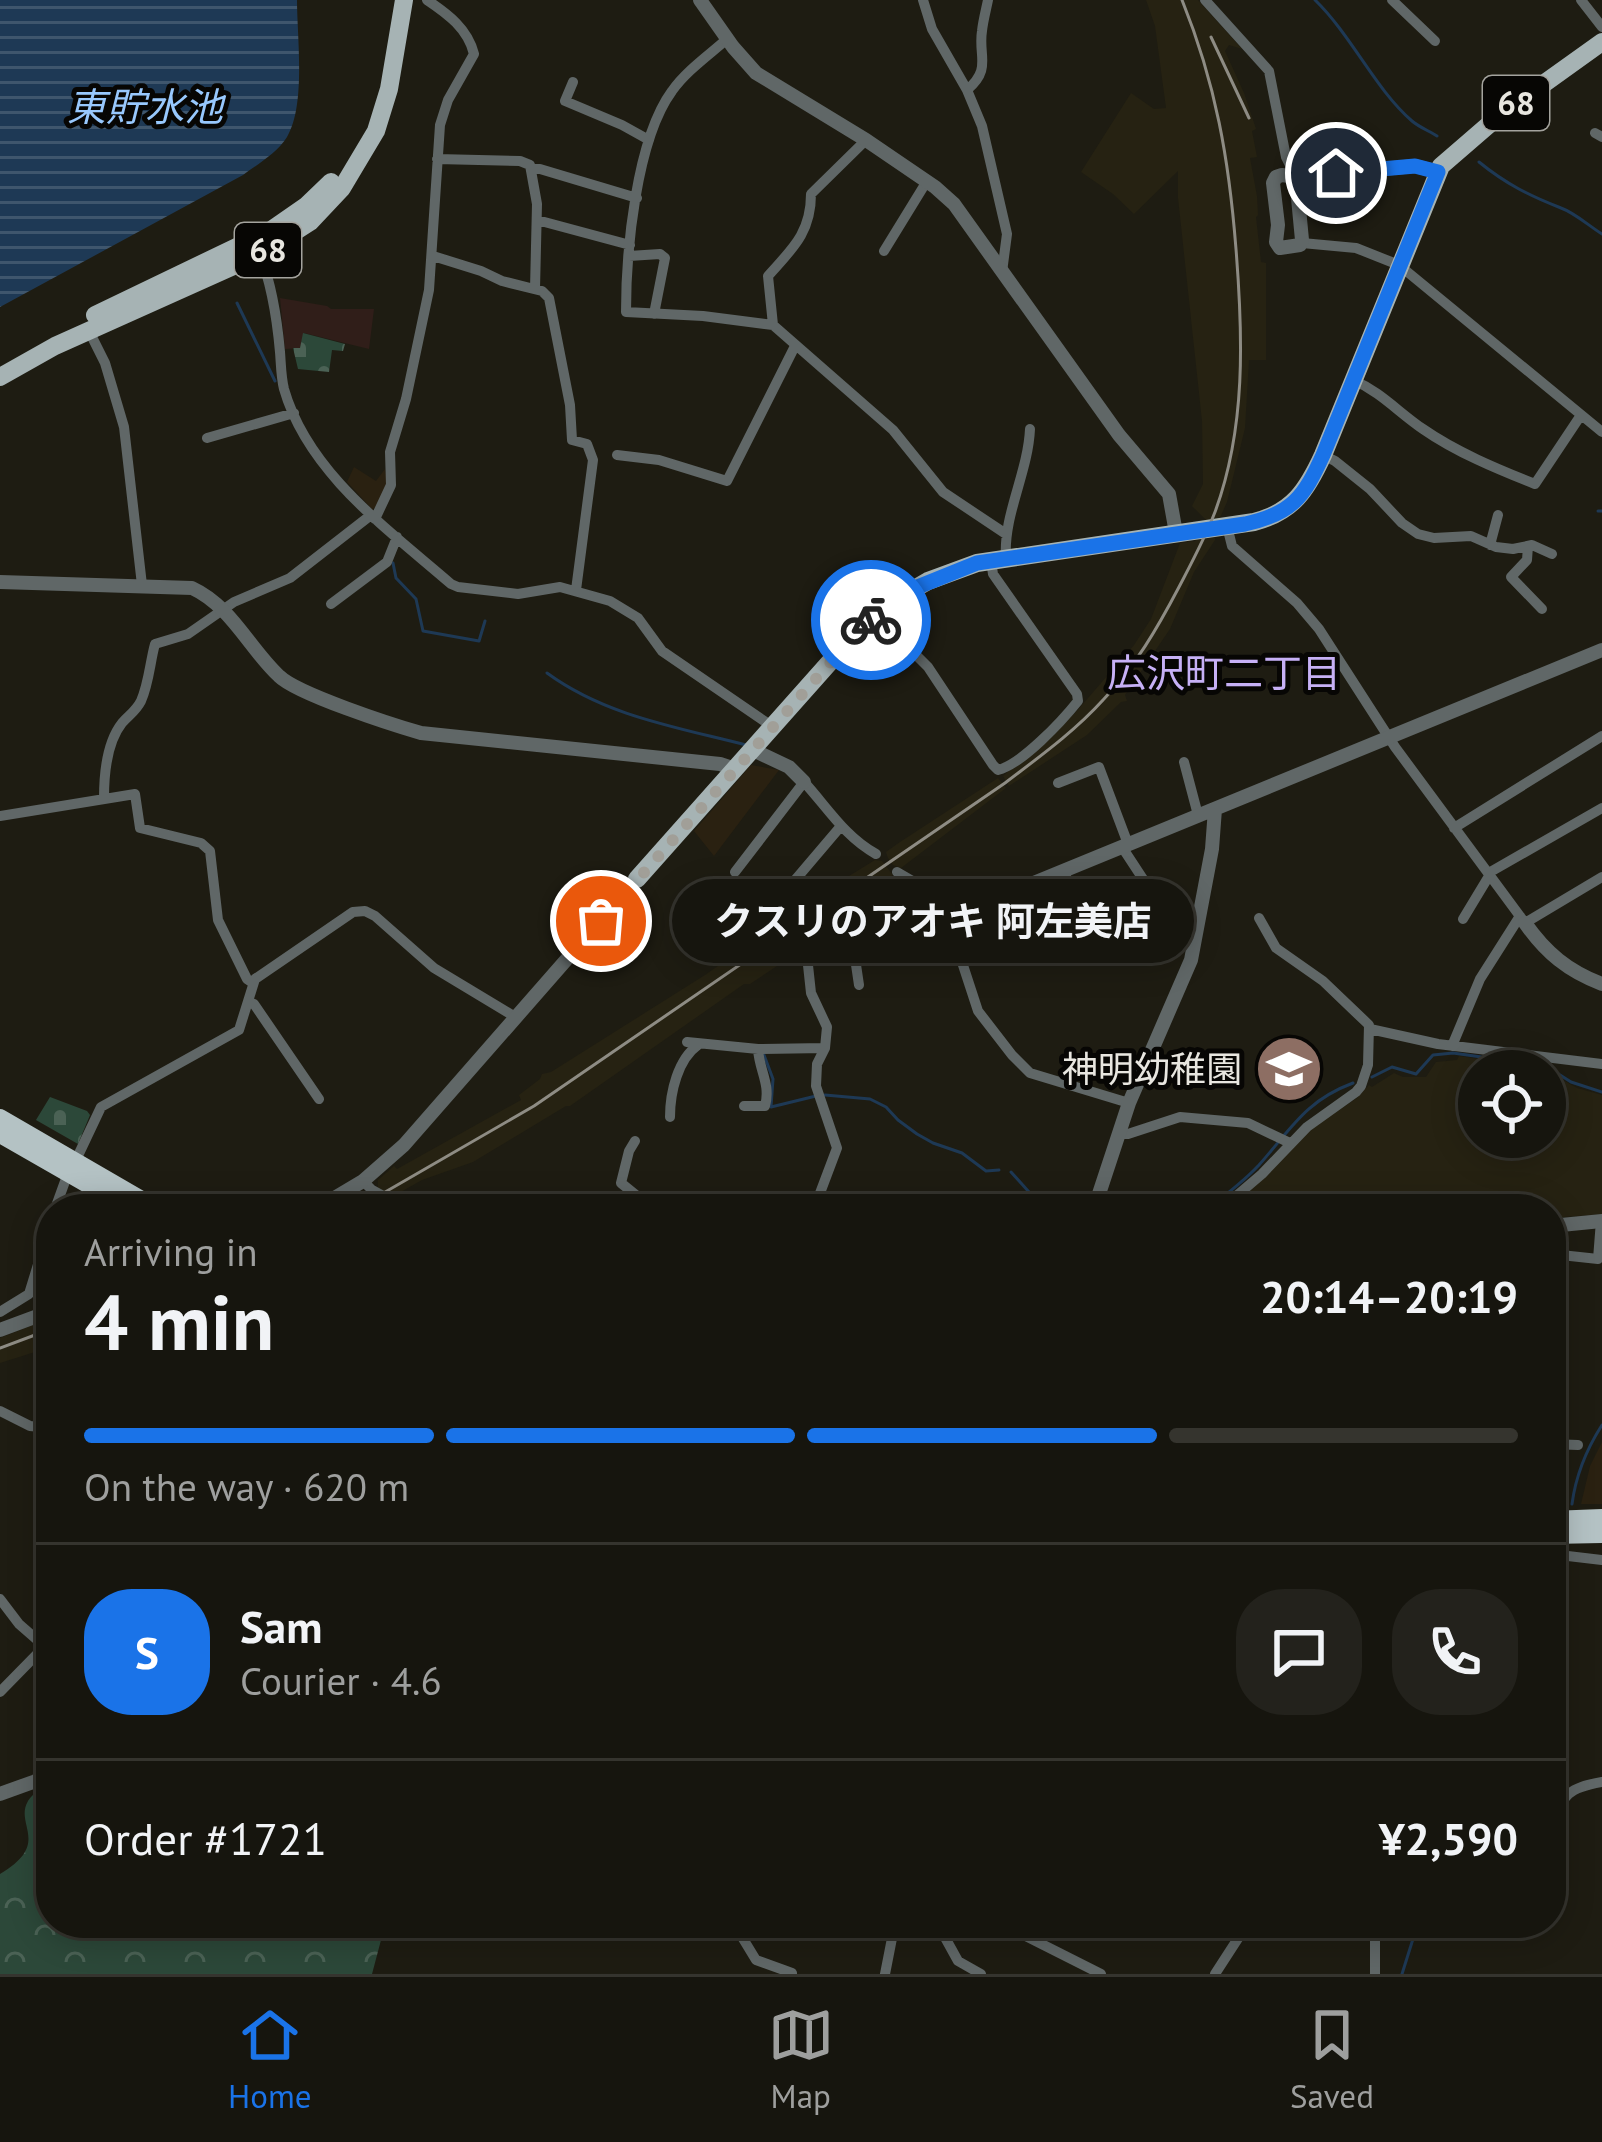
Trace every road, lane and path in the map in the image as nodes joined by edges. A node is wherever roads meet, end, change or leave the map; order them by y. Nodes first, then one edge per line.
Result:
1 (392, 0) edge
2 (404, 0) edge
3 (427, 0) edge
4 (700, 0) edge
5 (923, 0) edge
6 (988, 0) edge
7 (1205, 0) edge
8 (1391, 0) edge
9 (1581, 0) edge
10 (1602, 27) edge
11 (727, 39) junction
12 (1435, 41) dead end
13 (1602, 42) edge
14 (573, 82) dead end
15 (968, 90) junction
16 (649, 140) junction
17 (866, 140) junction
18 (437, 159) junction
19 (532, 170) junction
20 (1438, 172) junction
21 (1296, 177) junction
22 (927, 181) junction
23 (637, 198) junction
24 (537, 220) junction
25 (1302, 243) junction
26 (256, 247) junction
27 (629, 250) junction
28 (884, 251) dead end
29 (433, 256) junction
30 (1399, 265) junction
31 (1003, 272) junction
32 (535, 289) junction
33 (654, 314) junction
34 (773, 325) junction
35 (89, 331) junction
36 (795, 346) junction
37 (0, 364) edge
38 (0, 377) edge
39 (1353, 380) junction
40 (294, 413) junction
41 (1581, 415) junction
42 (1030, 429) dead end
43 (1602, 432) edge
44 (207, 438) dead end
45 (617, 455) dead end
46 (1323, 455) junction
47 (1498, 515) dead end
48 (373, 517) junction
49 (1227, 526) junction
50 (1176, 533) junction
51 (1006, 534) junction
52 (397, 537) junction
53 (1490, 545) junction
54 (1528, 546) junction
55 (1552, 554) dead end
56 (999, 559) junction
57 (0, 582) edge
58 (142, 585) junction
59 (576, 590) junction
60 (331, 604) dead end
61 (1542, 609) dead end
62 (223, 611) junction
63 (871, 620) junction
64 (1602, 650) edge
65 (773, 728) junction
66 (1602, 736) edge
67 (1389, 738) junction
68 (753, 750) junction
69 (1184, 762) dead end
70 (735, 770) junction
71 (804, 782) junction
72 (1058, 783) dead end
73 (104, 798) junction
74 (1602, 808) edge
75 (1216, 809) junction
76 (1198, 815) junction
77 (0, 816) edge
78 (842, 826) junction
79 (1454, 828) junction
80 (1125, 845) junction
81 (877, 854) dead end
82 (735, 872) dead end
83 (897, 872) dead end
84 (1064, 872) junction
85 (1489, 874) junction
86 (1602, 877) edge
87 (637, 879) joint
88 (790, 886) dead end
89 (944, 909) junction
90 (1259, 918) dead end
91 (1463, 919) dead end
92 (1522, 920) junction
93 (845, 937) junction
94 (1069, 949) dead end
95 (1194, 949) junction
96 (253, 983) junction
97 (1602, 984) edge
98 (859, 985) dead end
99 (248, 1002) junction
100 (517, 1018) junction
101 (1370, 1029) junction
102 (1452, 1046) junction
103 (825, 1048) junction
104 (758, 1049) junction
105 (1602, 1064) edge
106 (319, 1099) dead end
107 (1129, 1102) junction
108 (744, 1106) dead end
109 (0, 1108) edge
110 (670, 1117) dead end
111 (0, 1118) edge
112 (0, 1134) edge
113 (1118, 1134) junction
114 (1283, 1139) junction
115 (635, 1141) dead end
116 (0, 1143) edge
117 (72, 1168) junction
118 (363, 1181) junction
119 (61, 1194) edge
120 (109, 1194) edge
121 (126, 1194) edge
122 (341, 1194) edge
123 (379, 1194) edge
124 (635, 1194) edge
125 (820, 1194) edge
126 (1102, 1194) edge
127 (1239, 1194) edge
128 (1602, 1221) edge
129 (1566, 1225) edge
130 (1566, 1256) edge
131 (36, 1271) edge
132 (0, 1312) edge
133 (36, 1317) edge
134 (0, 1330) edge
135 (0, 1411) edge
136 (36, 1427) edge
137 (1566, 1445) edge
138 (1578, 1445) dead end
139 (1602, 1518) edge
140 (1566, 1519) edge
141 (1602, 1534) edge
142 (1566, 1546) edge
143 (1566, 1553) edge
144 (1602, 1561) edge
145 (0, 1599) edge
146 (36, 1639) edge
147 (36, 1660) edge
148 (0, 1692) edge
149 (36, 1780) edge
150 (1602, 1782) edge
151 (0, 1794) edge
152 (1566, 1794) edge
153 (742, 1938) edge
154 (893, 1938) edge
155 (944, 1938) edge
156 (1027, 1938) edge
157 (1238, 1938) edge
158 (1375, 1938) edge
159 (956, 1967) edge
160 (1087, 1971) edge
161 (782, 1972) edge
162 (885, 1974) edge
163 (981, 1974) edge
164 (1101, 1974) edge
165 (1215, 1974) edge
166 (1375, 1974) edge

1 - 26 main road, 68
2 - 26 main road, 68
3 - 18 street
4 - 11 street
5 - 15 street
6 - 15 street
7 - 21 street
8 - 12 street
9 - 10 street
11 - 16 street
11 - 17 street
13 - 20 main road, 68
14 - 16 street
15 - 31 street
16 - 23 street
17 - 22 street
17 - 34 street
18 - 19 street
18 - 29 street
19 - 23 street
19 - 24 street
20 - 21 street
20 - 30 main road, 68
21 - 25 street
21 - 25 street
22 - 28 street
22 - 31 street
23 - 27 street
24 - 27 street
24 - 32 street
25 - 30 street
26 - 35 main road, 68
26 - 37 main road, 68
26 - 40 street
27 - 33 street
27 - 33 street
29 - 32 street
29 - 48 street
30 - 39 main road, 68
30 - 41 street
31 - 50 street
32 - 59 street
33 - 34 street
34 - 36 street
35 - 38 main road, 68
35 - 58 street
36 - 45 street
36 - 51 street
39 - 41 street
39 - 46 main road, 68
40 - 44 street
40 - 48 street
41 - 43 street
42 - 51 street
46 - 49 main road, 68
46 - 53 street
47 - 53 street
48 - 52 street
48 - 62 street
49 - 50 main road, 68
49 - 67 street
50 - 56 main road, 68
51 - 56 street
52 - 59 street
52 - 60 street
53 - 54 street
54 - 55 street
54 - 61 street
56 - 63 main road, 68
56 - 63 street
57 - 58 street
58 - 62 street
59 - 65 street
62 - 70 street
62 - 73 street
63 - 65 main road, 68
64 - 67 street
65 - 68 main road, 68
66 - 79 street
67 - 75 street
67 - 79 street
68 - 70 main road, 68
68 - 71 street
69 - 76 street
70 - 87 main road, 68
71 - 78 street
71 - 82 street
72 - 80 street
73 - 77 street
73 - 96 street
74 - 85 street
75 - 76 street
75 - 95 street
76 - 80 street
78 - 81 street
78 - 88 street
79 - 85 street
80 - 84 street
80 - 95 street
83 - 89 street
84 - 89 street
84 - 94 street
85 - 91 street
85 - 92 street
86 - 92 street
87 - 100 street
89 - 93 street
89 - 107 street
90 - 101 street
92 - 97 street
92 - 102 street
93 - 98 street
93 - 103 street
95 - 107 street
96 - 99 street
96 - 100 street
99 - 106 street
99 - 117 street
100 - 118 street
101 - 102 street
101 - 114 street
102 - 105 street
103 - 104 street
103 - 125 street
104 - 108 street
104 - 110 street
107 - 113 street
109 - 117 highway
111 - 117 highway
112 - 117 highway
113 - 114 street
113 - 126 street
114 - 127 street
115 - 124 street
116 - 117 highway
117 - 119 street
117 - 120 highway
117 - 121 highway
118 - 122 street
118 - 123 street
128 - 129 street
128 - 130 street
131 - 132 street
133 - 134 street
135 - 136 street
137 - 138 street
139 - 140 highway
141 - 142 highway
143 - 144 street
145 - 146 street
147 - 148 street
149 - 151 street
150 - 152 street
153 - 161 street
154 - 162 street
155 - 159 street
156 - 160 street
157 - 165 street
158 - 166 street
159 - 163 street
160 - 164 street

